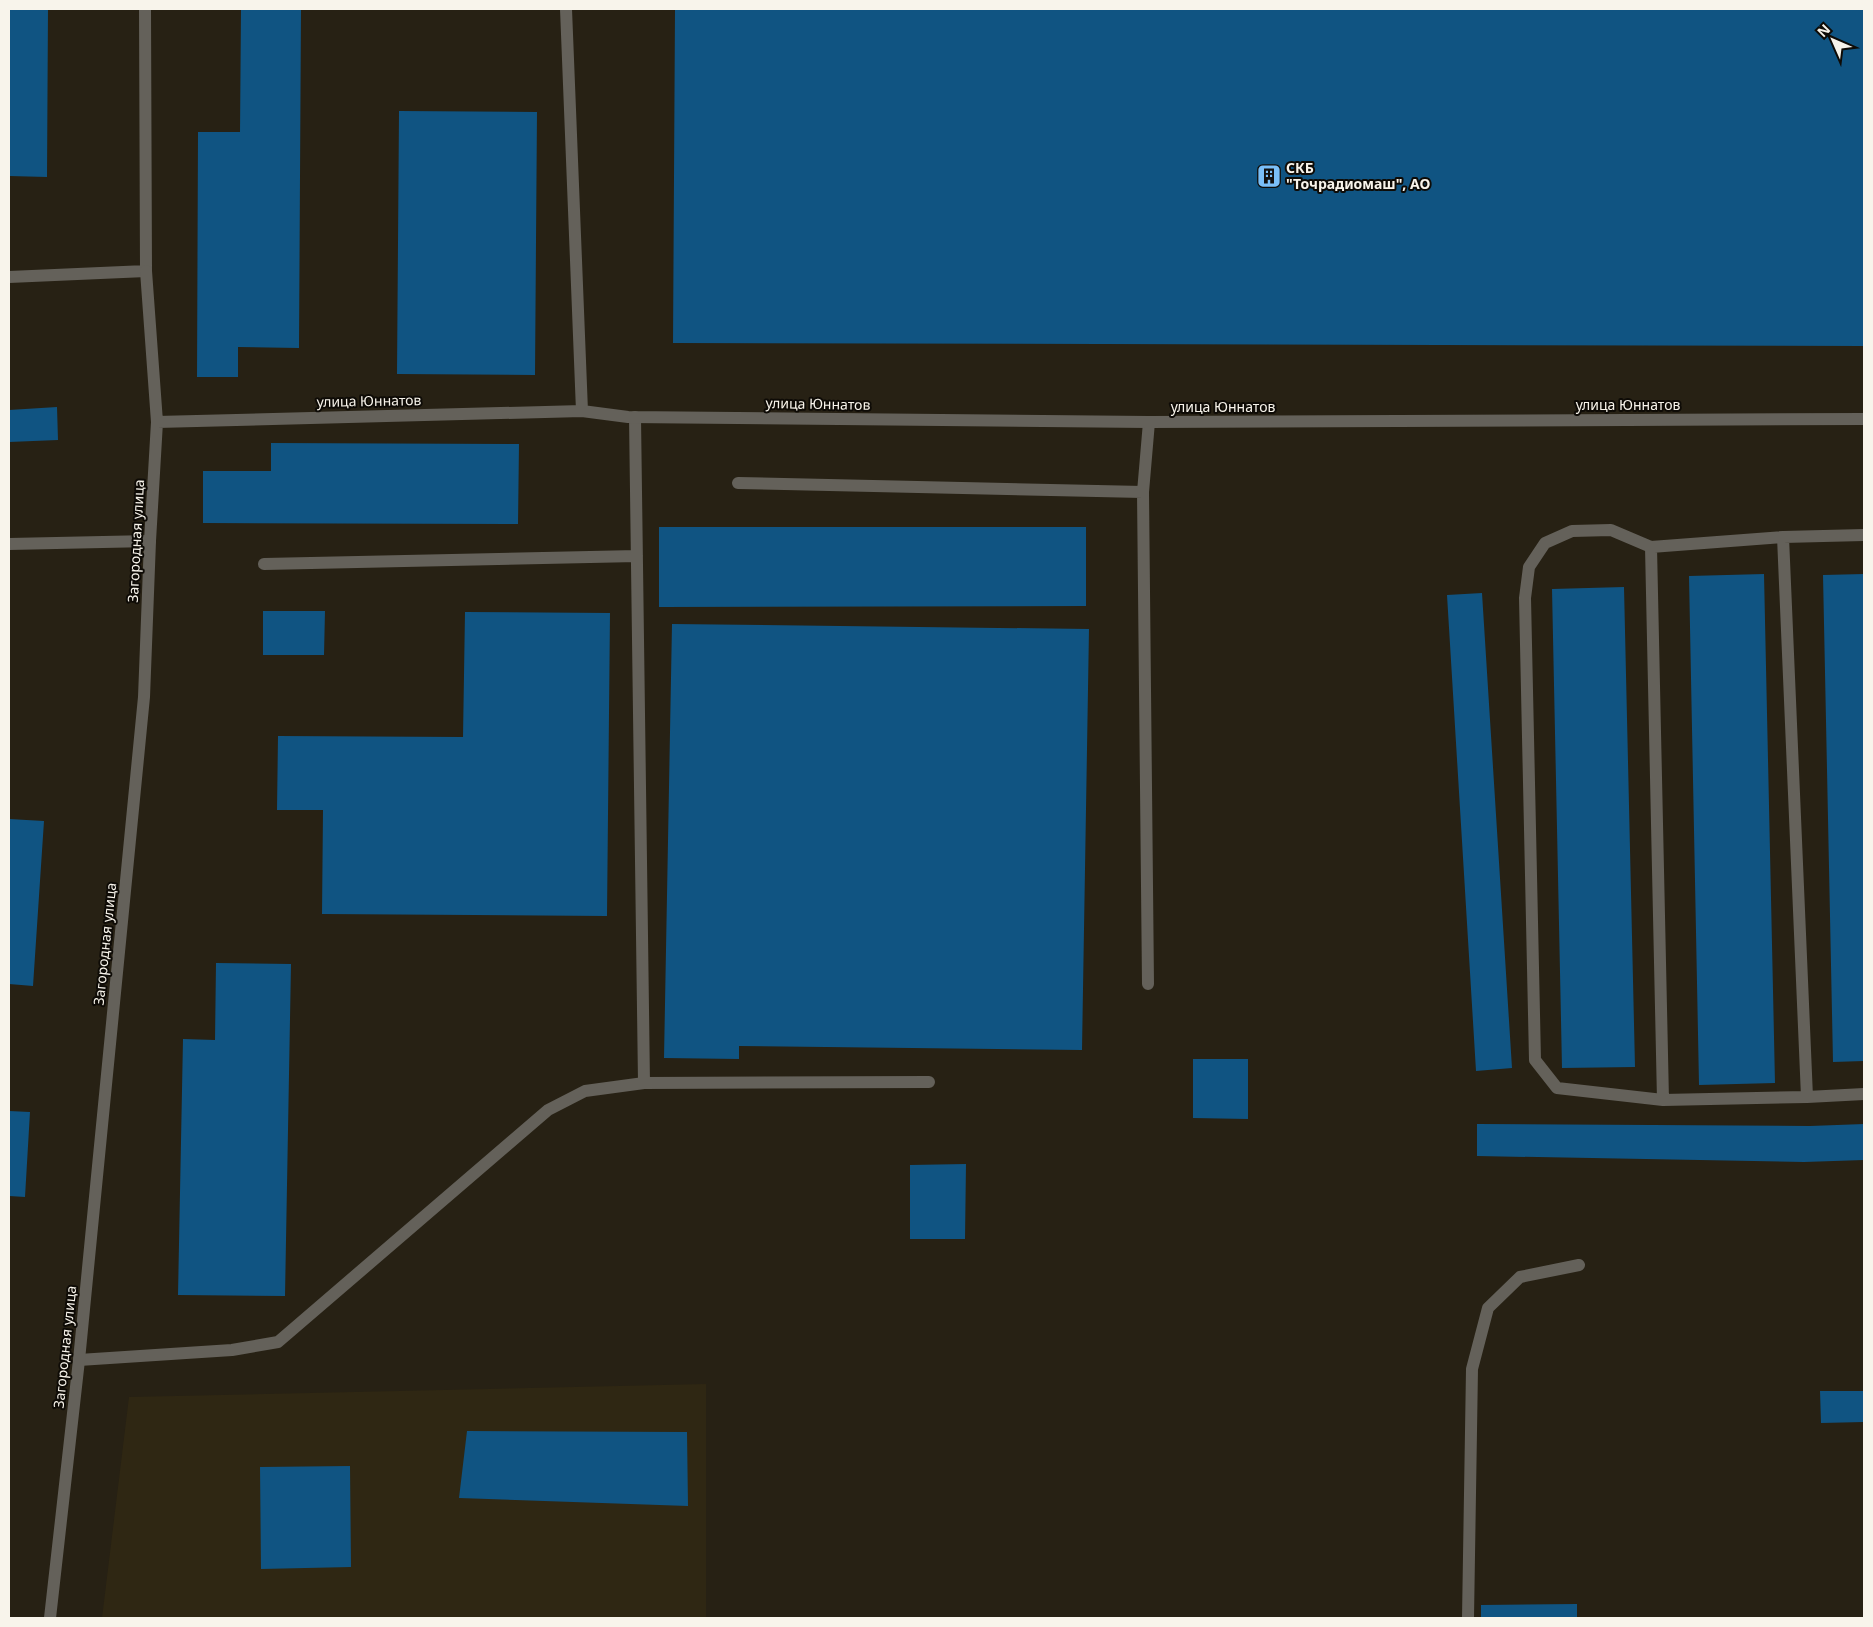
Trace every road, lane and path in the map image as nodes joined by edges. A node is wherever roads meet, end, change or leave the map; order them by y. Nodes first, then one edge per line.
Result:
1 (145, 9) edge
2 (566, 9) edge
3 (146, 272) junction
4 (9, 277) edge
5 (582, 411) junction
6 (635, 417) junction
7 (1864, 419) edge
8 (157, 422) junction
9 (1149, 422) junction
10 (738, 483) dead end
11 (1144, 492) junction
12 (1864, 535) edge
13 (1783, 537) junction
14 (150, 541) junction
15 (9, 544) edge
16 (1651, 547) junction
17 (637, 556) junction
18 (264, 564) dead end
19 (1148, 984) dead end
20 (929, 1082) dead end
21 (644, 1083) junction
22 (1864, 1094) edge
23 (1807, 1097) junction
24 (1662, 1100) junction
25 (1579, 1265) dead end
26 (79, 1360) junction
27 (50, 1618) edge
28 (1468, 1618) edge

1 - 3 street, Загородная улица
2 - 5 street
3 - 4 street
3 - 8 street, Загородная улица
5 - 6 street, улица Юннатов
5 - 8 street, улица Юннатов
6 - 9 street, улица Юннатов
6 - 17 street
7 - 9 street, улица Юннатов
8 - 14 street, Загородная улица
9 - 11 street
10 - 11 street
11 - 19 street
12 - 13 street
13 - 16 street
13 - 23 street
14 - 15 street
14 - 26 street, Загородная улица
16 - 24 street
16 - 24 street
17 - 18 street
17 - 21 street
20 - 21 street
21 - 26 street
22 - 23 street
23 - 24 street
25 - 28 street
26 - 27 street, Загородная улица

